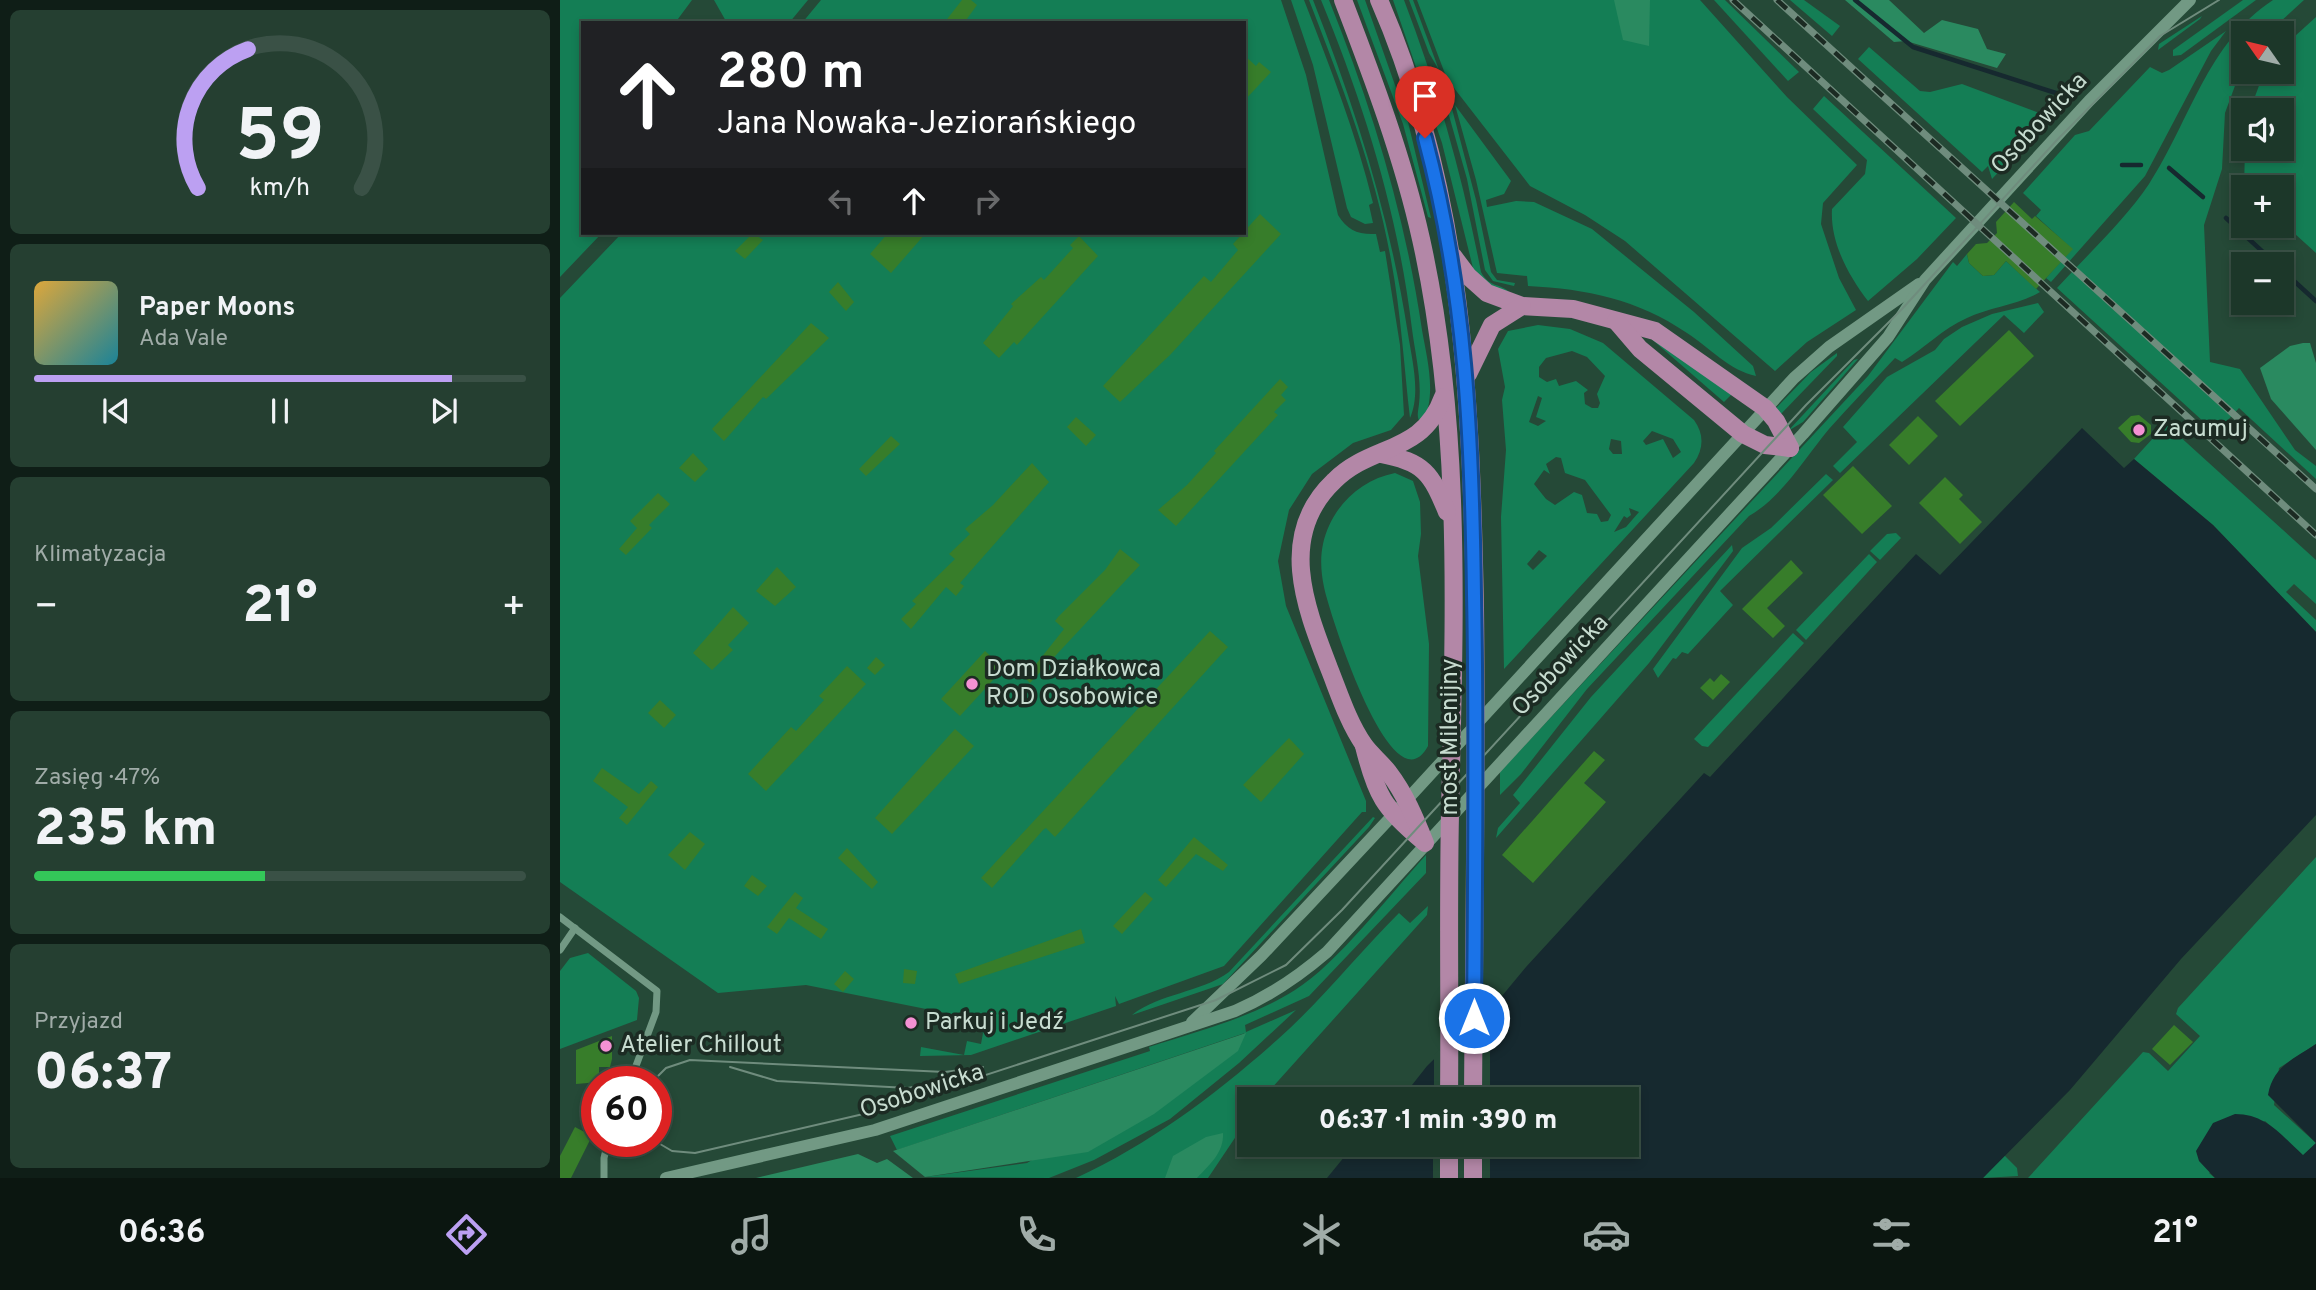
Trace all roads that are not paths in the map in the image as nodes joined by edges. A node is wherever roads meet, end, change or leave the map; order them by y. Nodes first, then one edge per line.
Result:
1 (1343, 0) edge
2 (1378, 0) edge
3 (2190, 0) edge
4 (1451, 253) junction
5 (1925, 280) junction
6 (1522, 306) junction
7 (1616, 321) junction
8 (1468, 376) junction
9 (1444, 393) junction
10 (1765, 408) junction
11 (1743, 434) junction
12 (1790, 448) junction
13 (1381, 454) junction
14 (1451, 522) junction
15 (1364, 746) junction
16 (1407, 800) junction
17 (1392, 816) junction
18 (1425, 843) junction
19 (560, 917) edge
20 (575, 928) junction
21 (560, 950) edge
22 (1185, 1027) junction
23 (636, 1066) edge
24 (1450, 1087) edge
25 (1473, 1087) edge
26 (604, 1157) edge
27 (1449, 1157) edge
28 (1473, 1157) edge
29 (604, 1178) edge
30 (666, 1178) edge
31 (1449, 1178) edge
32 (1473, 1178) edge

1 - 9 main road, most Milenijny
2 - 4 main road, most Milenijny
3 - 5 street, Osobowicka
4 - 6 main road
4 - 8 main road, most Milenijny
5 - 10 street, Osobowicka
5 - 12 street, Osobowicka
6 - 7 main road
6 - 8 main road
7 - 10 main road
7 - 11 main road
8 - 25 main road, most Milenijny
9 - 13 main road
9 - 14 main road, most Milenijny
10 - 11 street, Osobowicka
10 - 12 main road
11 - 12 main road
11 - 16 street, Osobowicka
12 - 18 street, Osobowicka
13 - 14 main road
13 - 15 main road
14 - 24 main road, most Milenijny
15 - 16 main road
15 - 17 main road
16 - 17 street, Osobowicka
16 - 18 main road
17 - 18 main road
17 - 22 street, Osobowicka
18 - 22 street, Osobowicka
19 - 20 street
20 - 21 street
20 - 23 street
22 - 30 street, Osobowicka
26 - 29 street
27 - 31 main road
28 - 32 main road

